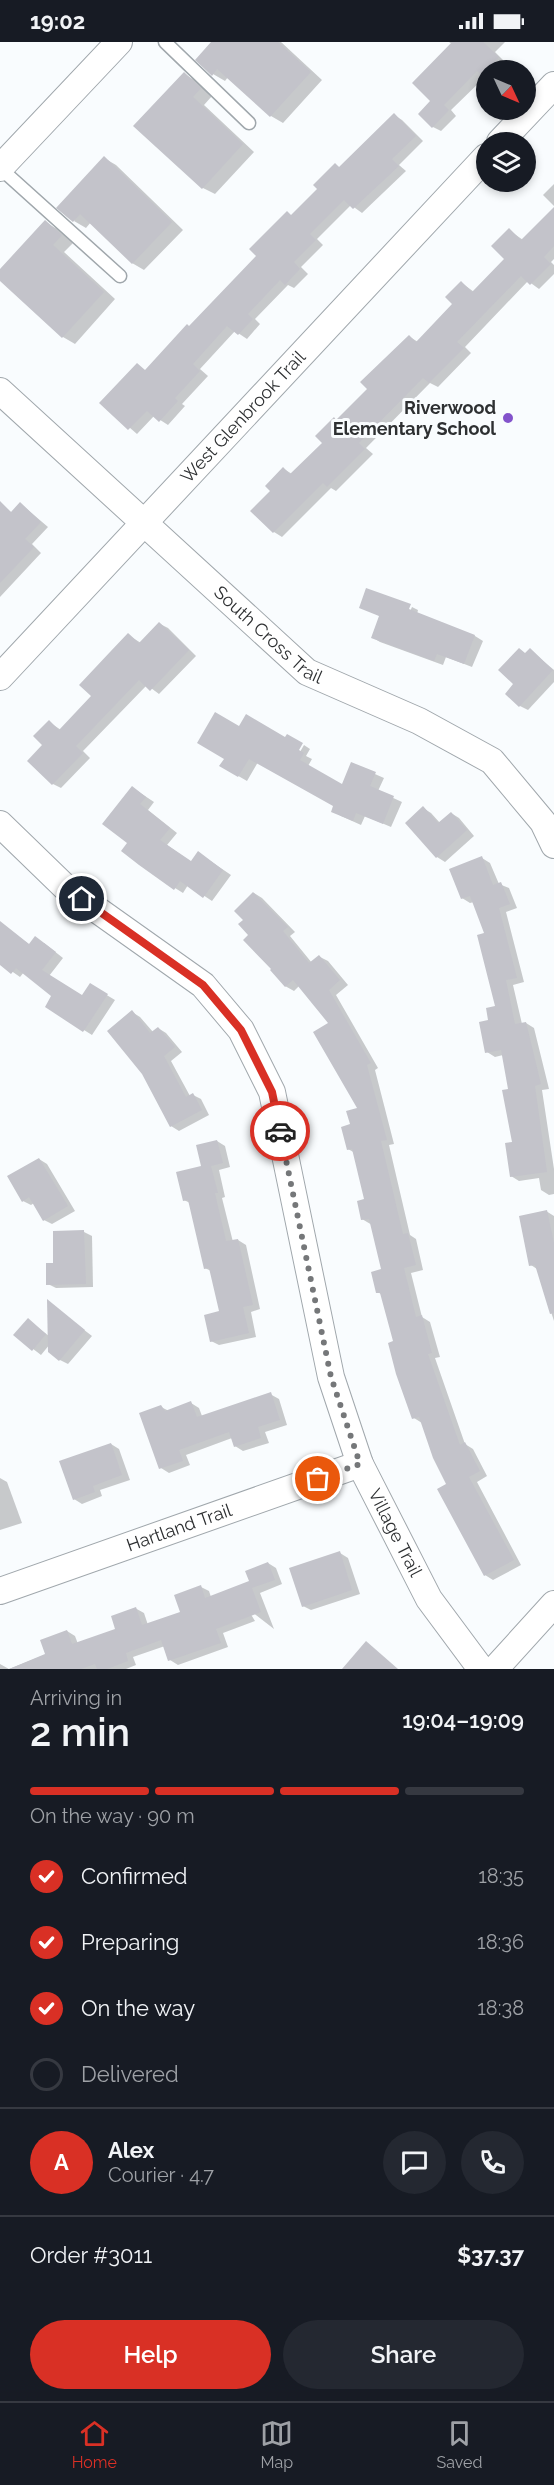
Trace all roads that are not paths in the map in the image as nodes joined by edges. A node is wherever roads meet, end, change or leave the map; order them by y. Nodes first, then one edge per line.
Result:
1 (119, 42) edge
2 (165, 42) edge
3 (554, 85) edge
4 (249, 123) dead end
5 (509, 132) edge
6 (0, 168) edge
7 (476, 168) edge
8 (120, 276) dead end
9 (0, 391) edge
10 (142, 523) junction
11 (0, 677) edge
12 (0, 824) edge
13 (554, 845) edge
14 (360, 1464) junction
15 (0, 1591) edge
16 (554, 1604) edge
17 (481, 1669) edge
18 (495, 1669) edge

1 - 6 street
2 - 4 lane
3 - 5 street
6 - 8 lane
7 - 10 street, West Glenbrook Trail
9 - 10 street, South Cross Trail
10 - 11 street, West Glenbrook Trail
10 - 13 street, South Cross Trail
12 - 14 street, Village Trail
14 - 15 street, Hartland Trail
14 - 17 street, Village Trail
16 - 18 street

